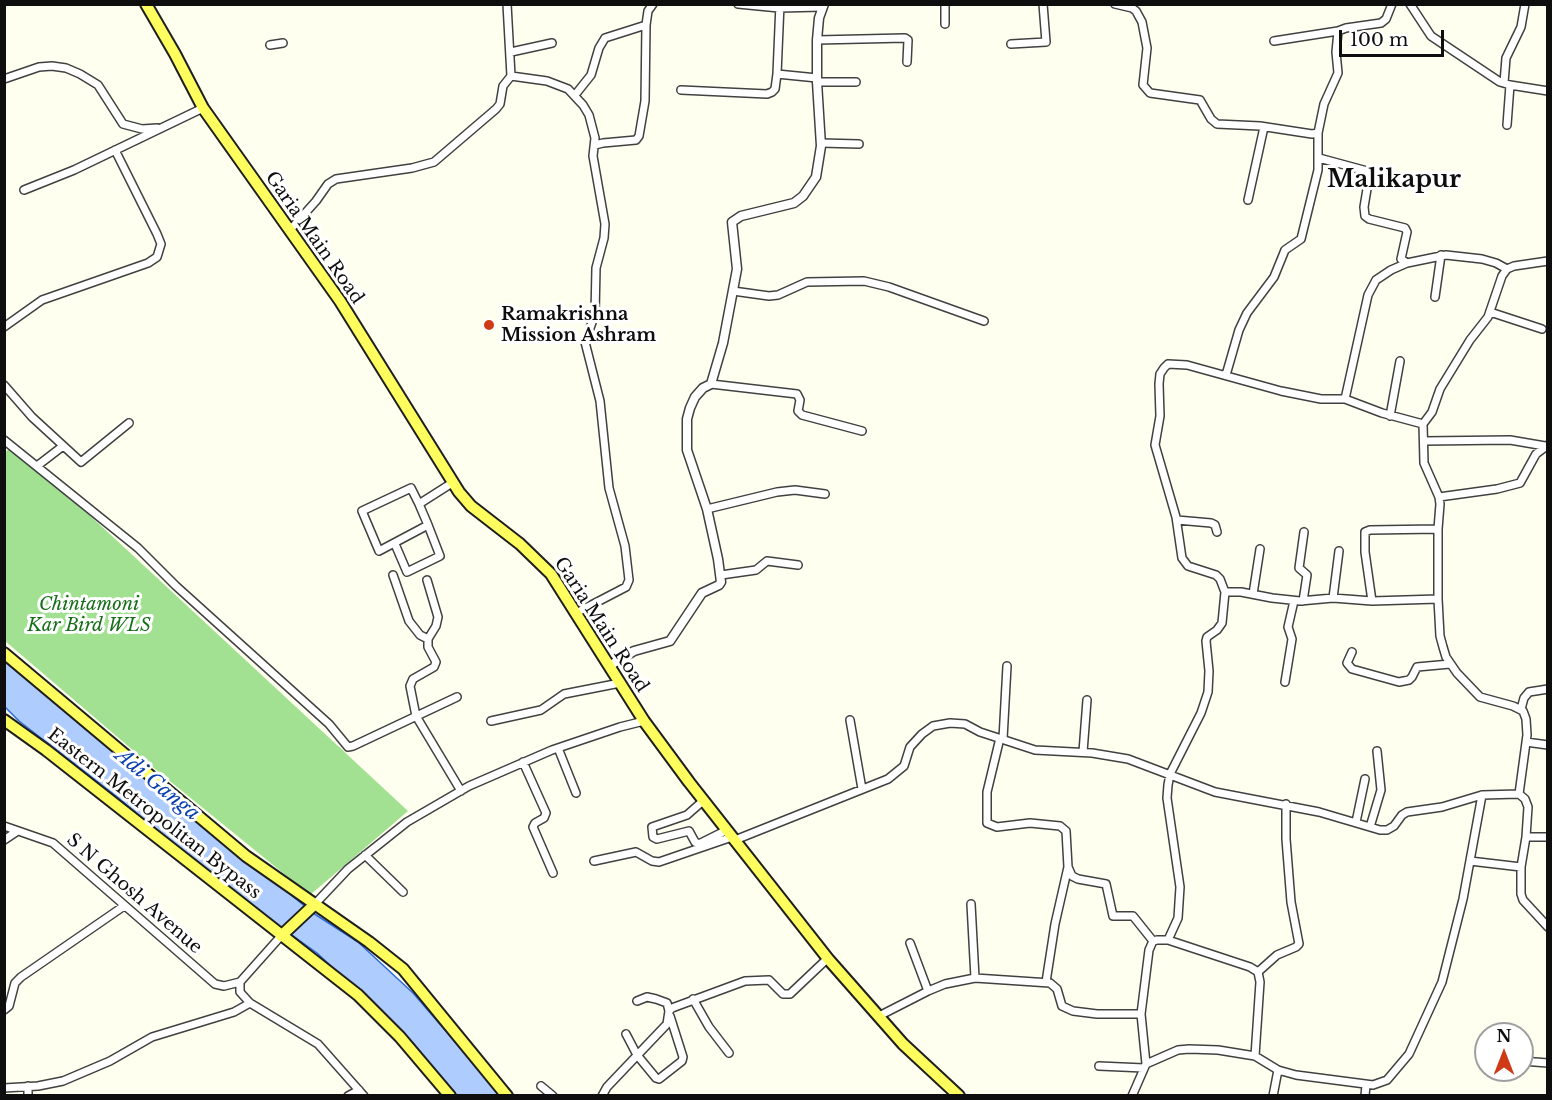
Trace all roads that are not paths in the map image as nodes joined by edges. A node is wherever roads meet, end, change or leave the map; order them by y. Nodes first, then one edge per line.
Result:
1 (146, 4) edge
2 (507, 4) edge
3 (653, 4) edge
4 (738, 4) edge
5 (945, 4) edge
6 (1043, 4) edge
7 (1115, 4) edge
8 (1392, 4) edge
9 (1410, 4) edge
10 (1525, 4) edge
11 (823, 5) edge
12 (779, 6) edge
13 (945, 24) dead end
14 (646, 25) junction
15 (1338, 31) junction
16 (817, 40) junction
17 (1274, 41) dead end
18 (283, 43) dead end
19 (552, 43) dead end
20 (1011, 44) dead end
21 (270, 45) dead end
22 (511, 52) junction
23 (907, 62) dead end
24 (777, 74) junction
25 (511, 76) junction
26 (4, 78) edge
27 (817, 80) junction
28 (856, 82) dead end
29 (1507, 84) junction
30 (681, 90) dead end
31 (1548, 91) edge
32 (575, 95) junction
33 (203, 108) junction
34 (1507, 125) dead end
35 (1264, 127) junction
36 (163, 128) junction
37 (1318, 133) junction
38 (820, 143) junction
39 (859, 144) dead end
40 (595, 145) junction
41 (115, 150) junction
42 (1320, 158) junction
43 (24, 190) dead end
44 (1248, 200) dead end
45 (290, 230) junction
46 (1441, 255) junction
47 (1548, 261) edge
48 (1407, 263) junction
49 (1507, 269) junction
50 (734, 291) junction
51 (1436, 297) dead end
52 (1490, 312) junction
53 (984, 321) dead end
54 (4, 327) edge
55 (1542, 329) dead end
56 (1400, 361) dead end
57 (1226, 375) junction
58 (711, 384) junction
59 (4, 386) edge
60 (1345, 399) junction
61 (1390, 416) junction
62 (129, 423) dead end
63 (1423, 424) junction
64 (862, 431) dead end
65 (4, 440) edge
66 (1424, 441) junction
67 (63, 446) junction
68 (1546, 446) edge
69 (37, 466) junction
70 (452, 483) junction
71 (825, 494) dead end
72 (1439, 497) junction
73 (419, 504) junction
74 (707, 509) junction
75 (1177, 520) junction
76 (428, 525) junction
77 (1438, 529) junction
78 (1217, 532) dead end
79 (1304, 532) dead end
80 (395, 544) junction
81 (1260, 549) dead end
82 (1339, 551) dead end
83 (798, 565) dead end
84 (721, 574) junction
85 (393, 575) dead end
86 (427, 580) dead end
87 (1226, 592) junction
88 (1253, 594) junction
89 (1333, 598) junction
90 (1438, 599) junction
91 (1294, 601) junction
92 (1303, 601) junction
93 (1372, 601) junction
94 (576, 613) junction
95 (428, 639) junction
96 (1352, 652) dead end
97 (4, 653) edge
98 (1450, 664) junction
99 (609, 666) junction
100 (1007, 666) dead end
101 (1286, 682) dead end
102 (620, 683) junction
103 (1548, 689) edge
104 (457, 697) dead end
105 (1087, 700) dead end
106 (1521, 709) junction
107 (416, 716) junction
108 (4, 720) edge
109 (850, 720) dead end
110 (491, 721) dead end
111 (644, 721) junction
112 (1001, 739) junction
113 (1526, 742) junction
114 (1548, 745) edge
115 (558, 748) junction
116 (1377, 751) dead end
117 (1083, 752) junction
118 (523, 762) junction
119 (1170, 774) junction
120 (1365, 779) dead end
121 (862, 789) junction
122 (461, 791) junction
123 (576, 793) dead end
124 (1519, 794) junction
125 (1482, 795) junction
126 (704, 800) junction
127 (1286, 804) junction
128 (1356, 822) junction
129 (4, 826) edge
130 (1370, 827) junction
131 (16, 832) junction
132 (731, 836) junction
133 (1526, 837) junction
134 (1548, 837) edge
135 (4, 840) edge
136 (364, 855) junction
137 (594, 861) dead end
138 (1470, 861) junction
139 (1068, 867) junction
140 (1521, 867) junction
141 (553, 873) dead end
142 (403, 892) dead end
143 (315, 904) junction
144 (971, 904) dead end
145 (124, 906) junction
146 (1548, 927) edge
147 (281, 936) junction
148 (1168, 940) junction
149 (1153, 941) junction
150 (910, 943) dead end
151 (828, 958) junction
152 (1258, 972) junction
153 (975, 978) junction
154 (240, 982) junction
155 (1046, 982) junction
156 (928, 991) junction
157 (693, 999) junction
158 (637, 1001) dead end
159 (250, 1003) junction
160 (4, 1010) edge
161 (669, 1012) junction
162 (1141, 1014) junction
163 (879, 1016) junction
164 (626, 1034) dead end
165 (729, 1053) dead end
166 (637, 1055) junction
167 (1255, 1056) junction
168 (1099, 1065) dead end
169 (1145, 1066) junction
170 (1278, 1070) junction
171 (1366, 1085) junction
172 (28, 1086) junction
173 (541, 1086) dead end
174 (4, 1088) edge
175 (362, 1093) edge
176 (28, 1095) edge
177 (348, 1095) edge
178 (450, 1095) edge
179 (507, 1095) edge
180 (554, 1095) edge
181 (602, 1095) edge
182 (959, 1095) edge
183 (1132, 1095) edge
184 (1273, 1095) edge
185 (1365, 1095) edge

1 - 33 main road, Garia Main Road
2 - 22 street
3 - 14 street
4 - 12 street
5 - 13 street
6 - 20 street
7 - 35 street
8 - 15 street
9 - 29 street
10 - 29 street
11 - 12 street
11 - 16 street
12 - 24 street
14 - 32 street
14 - 40 street
15 - 17 street
15 - 37 street
16 - 23 street
16 - 27 street
18 - 21 street
19 - 22 street
22 - 25 street
24 - 27 street
24 - 30 street
25 - 32 street
25 - 45 street
26 - 36 street
27 - 28 street
27 - 38 street
29 - 31 street
29 - 34 street
32 - 40 street
33 - 36 street
33 - 45 main road, Garia Main Road
35 - 37 street
35 - 44 street
36 - 41 street
37 - 42 street
38 - 39 street
38 - 50 street
40 - 94 street
41 - 43 street
41 - 54 street
42 - 48 street
42 - 57 street
45 - 70 main road, Garia Main Road
46 - 48 street
46 - 49 street
46 - 51 street
47 - 49 street
48 - 60 street
49 - 52 street
50 - 53 street
50 - 58 street
52 - 55 street
52 - 63 street
56 - 61 street
57 - 60 street
57 - 75 street
58 - 64 street
58 - 74 street
59 - 67 street
60 - 61 street
61 - 63 street
62 - 67 street
63 - 66 street
65 - 69 street
66 - 68 street
66 - 72 street
67 - 69 street
68 - 72 street
69 - 107 street
70 - 73 street
70 - 94 main road, Garia Main Road
71 - 74 street
72 - 77 street
73 - 76 street
73 - 80 street
74 - 84 street
75 - 78 street
75 - 87 street
76 - 80 street
76 - 80 street
77 - 90 street
77 - 93 street
79 - 92 street
81 - 88 street
82 - 89 street
83 - 84 street
84 - 99 street
85 - 95 street
86 - 95 street
87 - 88 street
87 - 119 street
88 - 91 street
89 - 92 street
89 - 93 street
90 - 93 street
90 - 98 street
91 - 92 street
91 - 101 street
94 - 99 main road, Garia Main Road
95 - 107 street
96 - 98 street
97 - 143 main road, Eastern Metropolitan Bypass
98 - 106 street
99 - 102 main road, Garia Main Road
100 - 112 street
102 - 110 street
102 - 111 main road, Garia Main Road
103 - 106 street
104 - 107 street
105 - 117 street
106 - 113 street
107 - 122 street
108 - 147 main road, Eastern Metropolitan Bypass
109 - 121 street
111 - 115 street
111 - 126 main road, Garia Main Road
112 - 117 street
112 - 121 street
112 - 139 street
113 - 114 street
113 - 124 street
115 - 118 street
115 - 123 street
116 - 130 street
117 - 119 street
118 - 122 street
118 - 141 street
119 - 127 street
119 - 148 street
120 - 128 street
121 - 132 street
122 - 136 street
124 - 125 street
124 - 133 street
125 - 130 street
125 - 138 street
126 - 132 main road, Garia Main Road
126 - 132 street
127 - 128 street
127 - 152 street
128 - 130 street
129 - 131 street, S N Ghosh Avenue
131 - 135 street
131 - 145 street, S N Ghosh Avenue
132 - 137 street
132 - 151 main road, Garia Main Road
133 - 134 street
133 - 140 street
136 - 142 street
136 - 143 street
138 - 140 street
138 - 171 street
139 - 149 street
139 - 155 street
140 - 146 street
143 - 147 main road
143 - 179 main road, Eastern Metropolitan Bypass
144 - 153 street
145 - 154 street, S N Ghosh Avenue
145 - 160 street
147 - 154 street
147 - 178 main road, Eastern Metropolitan Bypass
148 - 149 street
148 - 152 street
149 - 162 street
150 - 156 street
151 - 157 street
151 - 163 main road, Garia Main Road
152 - 167 street
153 - 155 street
153 - 156 street
154 - 159 street
155 - 162 street
156 - 163 street
157 - 161 street
157 - 165 street
158 - 161 street
159 - 172 street
159 - 175 street
161 - 166 street
161 - 166 street
162 - 169 street
163 - 182 main road, Garia Main Road
164 - 166 street
166 - 181 street
167 - 169 street
167 - 170 street
168 - 169 street
169 - 183 street
170 - 171 street
170 - 184 street
171 - 185 street
172 - 174 street
172 - 176 street
173 - 180 street
175 - 177 street

